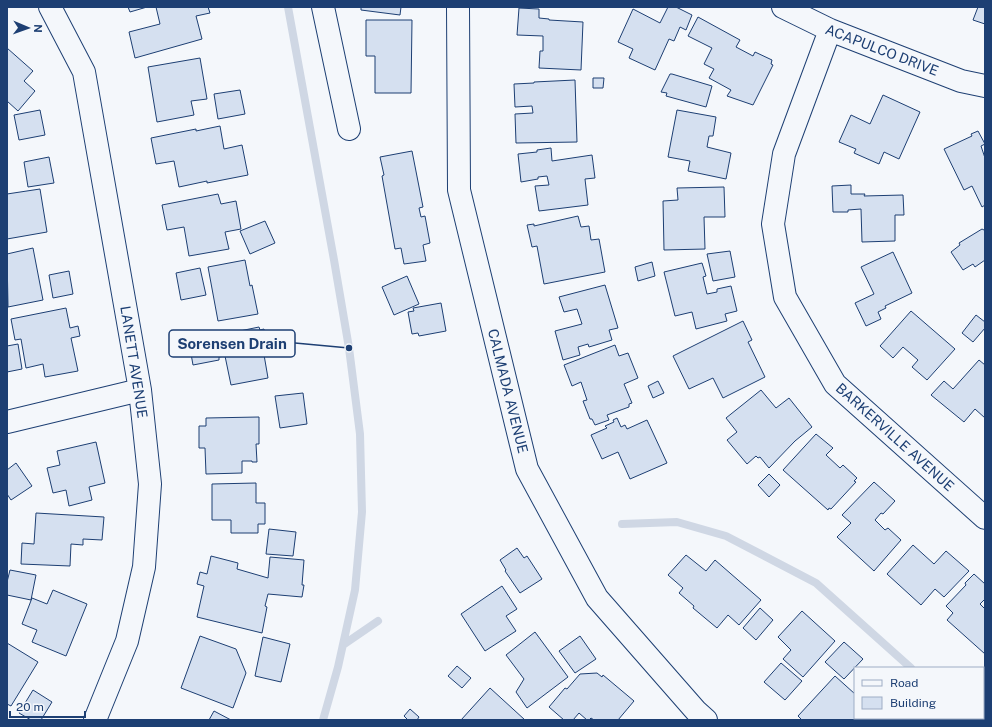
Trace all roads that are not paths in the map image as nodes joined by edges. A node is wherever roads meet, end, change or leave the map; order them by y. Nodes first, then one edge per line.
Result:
1 (50, 7) edge
2 (323, 7) edge
3 (458, 7) edge
4 (783, 7) edge
5 (830, 30) junction
6 (985, 86) edge
7 (349, 129) dead end
8 (140, 390) junction
9 (7, 422) edge
10 (985, 518) edge
11 (696, 717) edge
12 (95, 720) edge

1 - 8 street, LANETT AVENUE
2 - 7 street
3 - 11 street, CALMADA AVENUE
4 - 5 street, ACAPULCO DRIVE
5 - 6 street, ACAPULCO DRIVE
5 - 10 street, BARKERVILLE AVENUE
8 - 9 street
8 - 12 street, LANETT AVENUE

